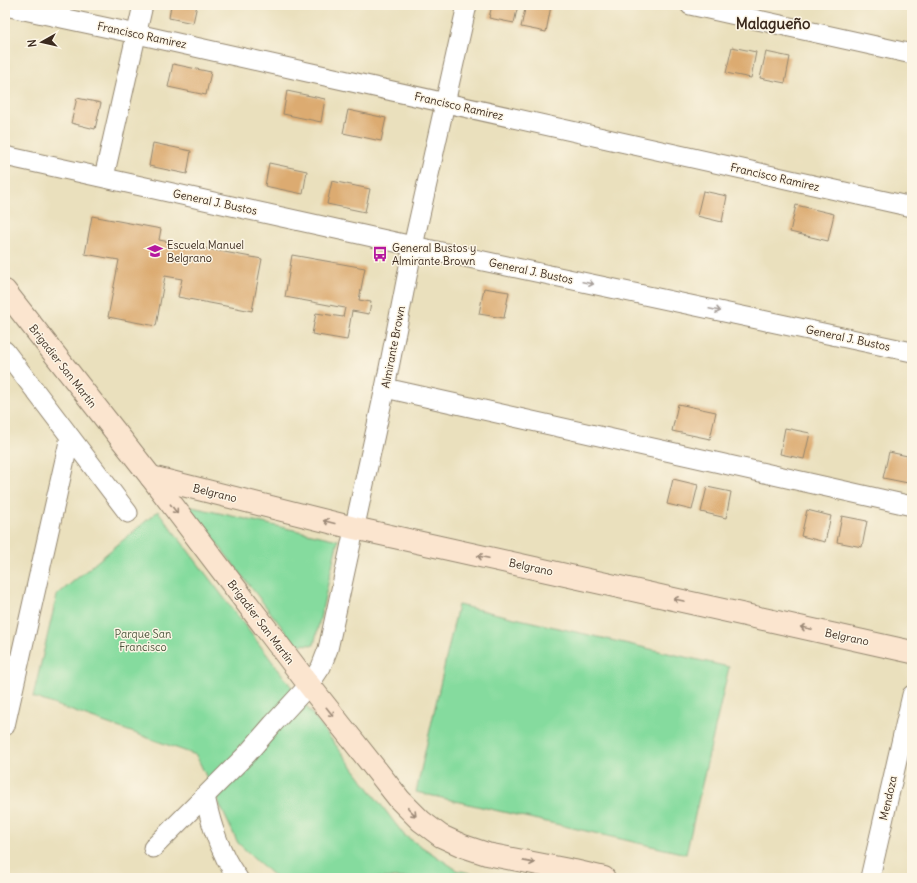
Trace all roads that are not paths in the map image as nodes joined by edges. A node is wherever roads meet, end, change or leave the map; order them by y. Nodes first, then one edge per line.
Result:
1 (143, 5) edge
2 (467, 5) edge
3 (690, 5) edge
4 (5, 6) edge
5 (137, 34) junction
6 (912, 54) edge
7 (445, 103) junction
8 (5, 156) edge
9 (104, 177) junction
10 (912, 207) edge
11 (413, 246) junction
12 (5, 291) edge
13 (5, 351) edge
14 (912, 352) edge
15 (385, 388) junction
16 (70, 437) junction
17 (150, 478) junction
18 (912, 506) edge
19 (128, 513) dead end
20 (354, 528) junction
21 (912, 652) edge
22 (309, 685) junction
23 (912, 695) edge
24 (5, 726) edge
25 (205, 796) junction
26 (153, 848) dead end
27 (573, 874) edge
28 (238, 878) edge
29 (604, 878) edge
30 (870, 878) edge

1 - 5 street
2 - 7 street, Almirante Brown
3 - 6 street
4 - 5 street, Francisco Ramirez
5 - 7 street, Francisco Ramirez
5 - 9 street
7 - 10 street, Francisco Ramirez
7 - 11 street, Almirante Brown
8 - 9 street, General J. Bustos
9 - 11 street, General J. Bustos
11 -> 14 street, General J. Bustos
11 - 15 street, Almirante Brown
12 - 17 main road, Brigadier San Martín
13 - 16 street
15 - 18 street
15 - 20 street, Almirante Brown
16 - 19 street
16 - 24 street
20 -> 17 main road, Belgrano
17 -> 22 main road, Brigadier San Martín
21 -> 20 main road, Belgrano
20 - 22 street, Almirante Brown
22 - 25 street, Almirante Brown
22 -> 27 main road, Brigadier San Martín
23 - 30 street, Mendoza
25 - 26 street, Almirante Brown
25 - 28 street
27 - 29 main road, Brigadier San Martín

